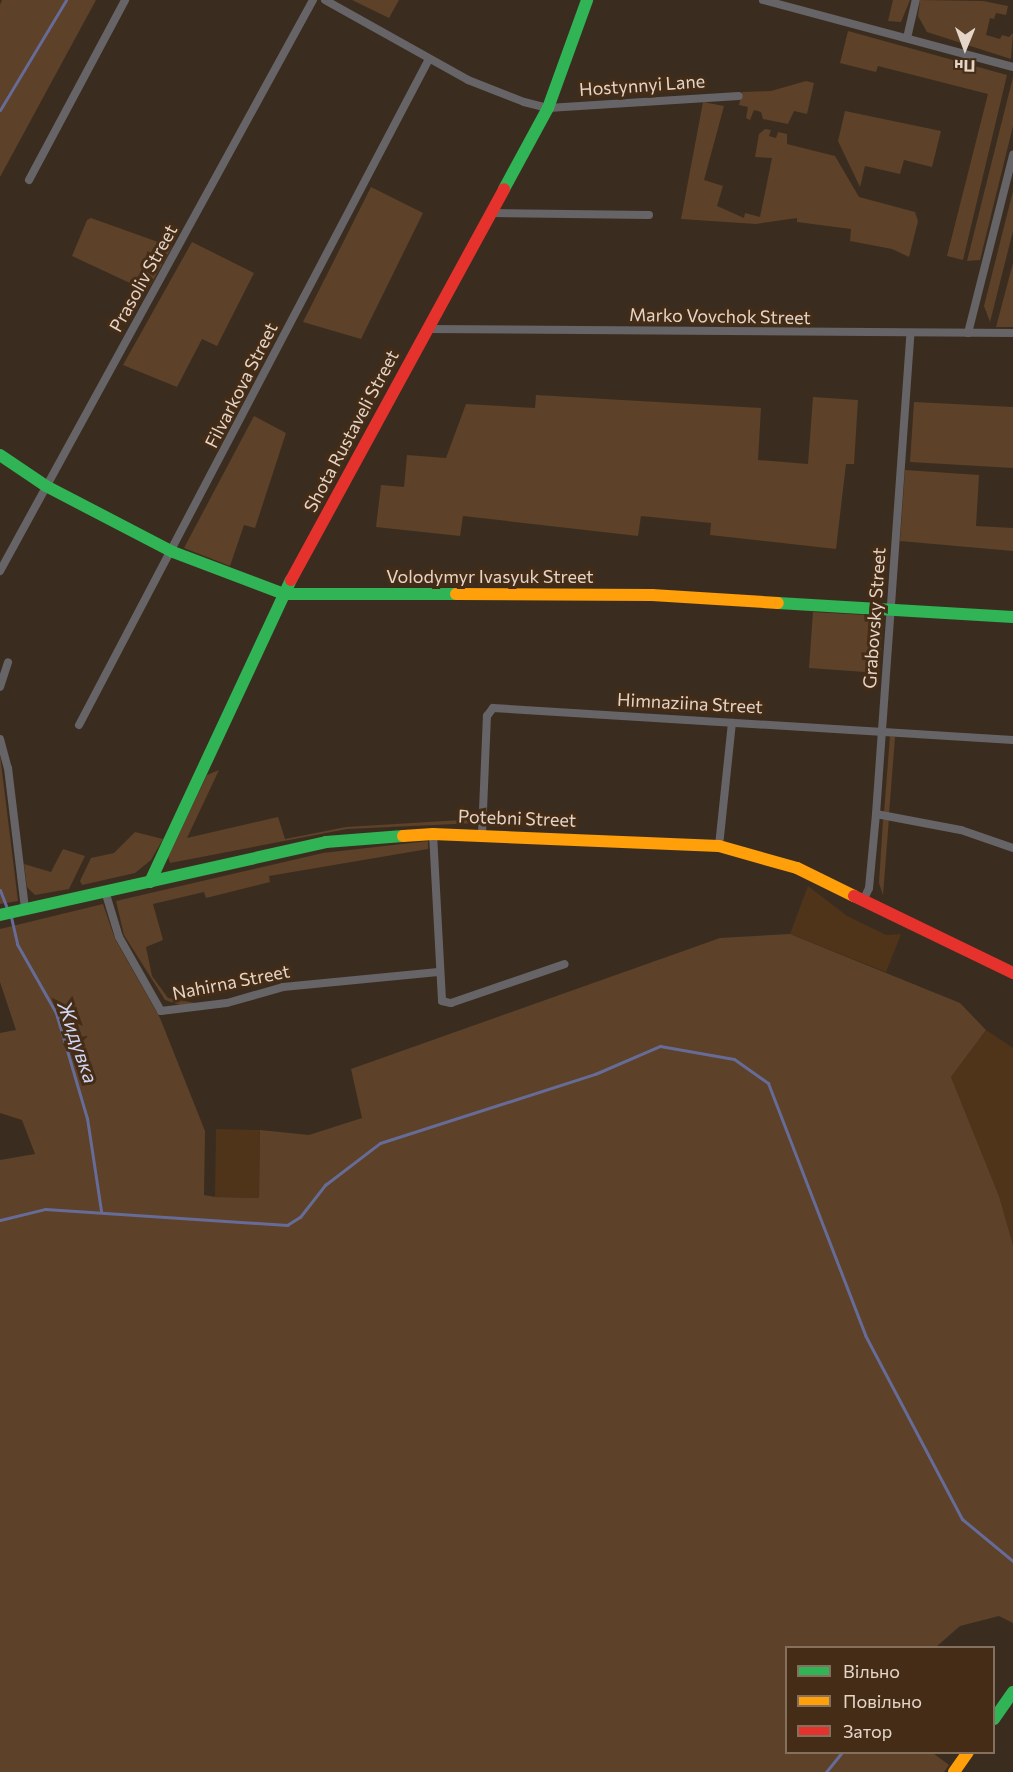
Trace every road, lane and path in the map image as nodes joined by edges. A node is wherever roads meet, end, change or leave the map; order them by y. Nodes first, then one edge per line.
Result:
1 (124, 0) edge
2 (313, 0) edge
3 (325, 0) edge
4 (587, 0) edge
5 (762, 0) edge
6 (916, 0) edge
7 (907, 38) junction
8 (429, 59) junction
9 (1013, 66) edge
10 (739, 96) dead end
11 (548, 108) junction
12 (1013, 155) edge
13 (29, 180) dead end
14 (492, 213) junction
15 (649, 215) dead end
16 (427, 329) junction
17 (968, 333) junction
18 (1013, 333) edge
19 (910, 335) junction
20 (0, 454) edge
21 (46, 486) junction
22 (173, 552) junction
23 (0, 571) edge
24 (284, 594) junction
25 (892, 609) junction
26 (1013, 617) edge
27 (8, 662) dead end
28 (0, 687) edge
29 (732, 723) junction
30 (80, 725) dead end
31 (882, 729) junction
32 (0, 739) edge
33 (1013, 740) edge
34 (876, 814) junction
35 (434, 834) junction
36 (482, 834) junction
37 (719, 846) junction
38 (1013, 848) edge
39 (150, 882) junction
40 (105, 891) junction
41 (863, 901) junction
42 (21, 910) junction
43 (0, 915) edge
44 (565, 964) dead end
45 (438, 972) junction
46 (1013, 973) edge
47 (1013, 1692) edge
48 (995, 1716) edge
49 (968, 1754) edge
50 (954, 1772) edge

1 - 13 street
2 - 21 street, Prasoliv Street
3 - 8 street, Hostynnyi Lane
4 - 11 street, Shota Rustaveli Street
5 - 7 street
6 - 7 street
7 - 9 street
8 - 11 street, Hostynnyi Lane
8 - 22 street, Filvarkova Street
10 - 11 street, Hostynnyi Lane
11 - 14 street, Shota Rustaveli Street
12 - 17 street
14 - 15 street
14 - 16 street, Shota Rustaveli Street
16 - 19 street, Marko Vovchok Street
16 - 24 street, Shota Rustaveli Street
17 - 18 street, Marko Vovchok Street
17 - 19 street, Marko Vovchok Street
19 - 25 street, Grabovsky Street
20 - 21 street, Volodymyr Ivasyuk Street
21 - 22 street, Volodymyr Ivasyuk Street
21 - 23 street, Prasoliv Street
22 - 24 street, Volodymyr Ivasyuk Street
22 - 30 street, Filvarkova Street
24 - 25 street, Volodymyr Ivasyuk Street
24 - 39 street, Shota Rustaveli Street
25 - 26 street, Volodymyr Ivasyuk Street
25 - 31 street, Grabovsky Street
27 - 28 street
29 - 31 street, Himnaziina Street
29 - 36 street, Himnaziina Street
29 - 37 street
31 - 33 street, Himnaziina Street
31 - 34 street, Grabovsky Street
32 - 42 street
34 - 38 street
34 - 41 street, Grabovsky Street
35 - 36 street, Potebni Street
35 - 39 street, Potebni Street
35 - 45 street
36 - 37 street, Potebni Street
37 - 41 street, Potebni Street
39 - 40 street, Potebni Street
40 - 42 street, Potebni Street
40 - 45 street, Nahirna Street
41 - 46 street, Potebni Street
42 - 43 street, Potebni Street
44 - 45 street
47 - 48 street
49 - 50 street

